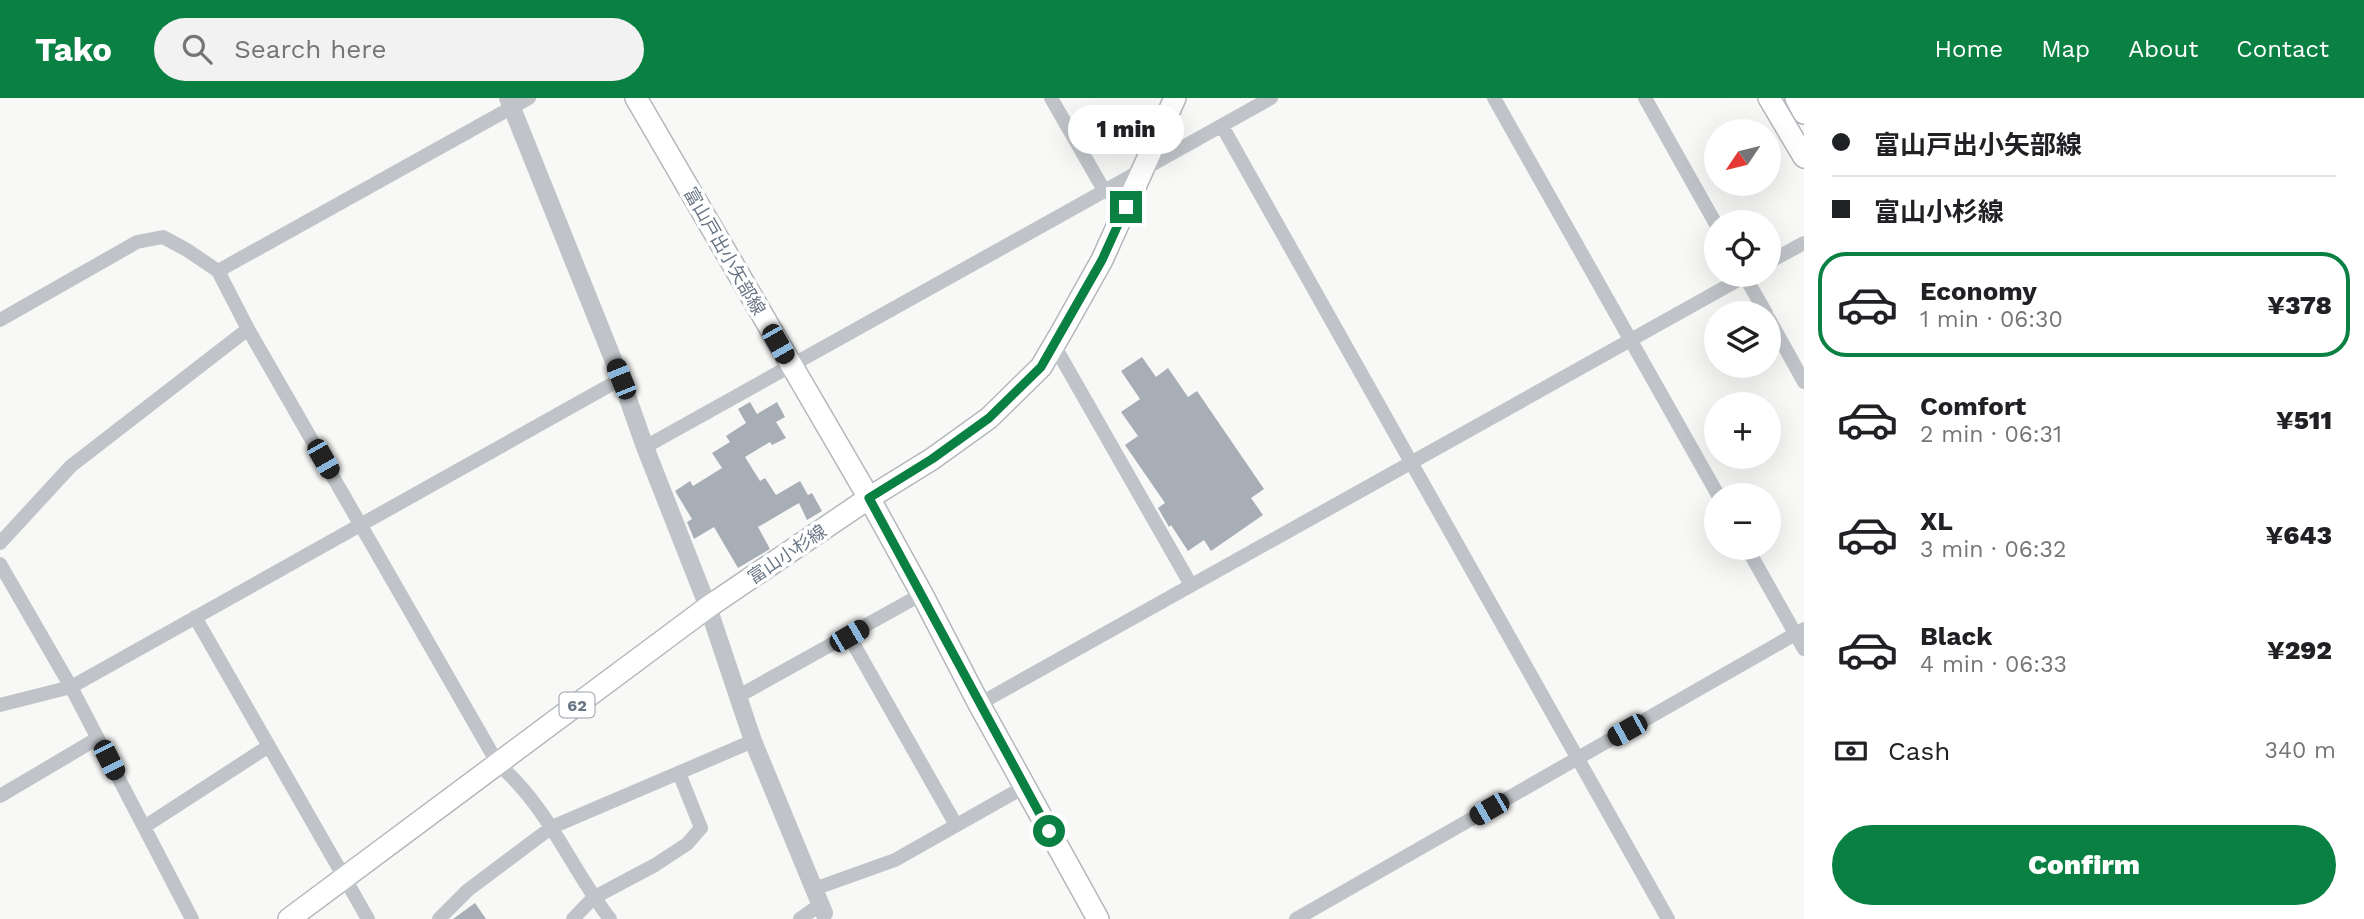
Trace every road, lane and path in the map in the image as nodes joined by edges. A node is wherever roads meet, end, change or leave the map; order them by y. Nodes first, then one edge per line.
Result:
1 (529, 98) edge
2 (636, 98) edge
3 (1051, 98) edge
4 (1175, 98) edge
5 (1271, 98) edge
6 (1494, 98) edge
7 (1645, 98) edge
8 (1769, 98) edge
9 (1796, 98) edge
10 (510, 103) edge
11 (1804, 113) edge
12 (1222, 126) junction
13 (1804, 157) edge
14 (1142, 172) junction
15 (1105, 192) junction
16 (1708, 210) edge
17 (1804, 243) edge
18 (1781, 255) edge
19 (218, 271) junction
20 (1724, 287) edge
21 (0, 320) edge
22 (248, 329) junction
23 (1630, 340) junction
24 (1781, 341) edge
25 (1054, 345) junction
26 (791, 366) junction
27 (621, 379) junction
28 (1804, 382) edge
29 (645, 447) junction
30 (1412, 462) junction
31 (1710, 483) edge
32 (869, 498) junction
33 (361, 525) junction
34 (0, 543) edge
35 (1755, 560) edge
36 (0, 564) edge
37 (1191, 585) junction
38 (922, 594) junction
39 (708, 607) junction
40 (195, 617) junction
41 (1800, 632) edge
42 (849, 636) junction
43 (1804, 649) edge
44 (71, 687) junction
45 (737, 696) junction
46 (979, 704) junction
47 (0, 705) edge
48 (98, 738) junction
49 (753, 741) junction
50 (269, 746) junction
51 (1579, 758) junction
52 (498, 764) junction
53 (679, 773) junction
54 (1024, 787) junction
55 (0, 796) edge
56 (957, 825) junction
57 (144, 827) junction
58 (552, 827) junction
59 (344, 878) junction
60 (593, 898) junction
61 (822, 906) edge
62 (192, 919) edge
63 (289, 919) edge
64 (368, 919) edge
65 (439, 919) edge
66 (573, 919) edge
67 (610, 919) edge
68 (800, 919) edge
69 (1098, 919) edge
70 (1296, 919) edge
71 (1668, 919) edge

1 - 10 street
2 - 26 main road, 富山戸出小矢部線
3 - 15 street
4 - 14 main road, 富山小杉線 / 62
5 - 12 street
6 - 23 street
7 - 16 street
8 - 13 main road
9 - 11 main road
10 - 19 street
10 - 27 street
12 - 14 street
12 - 30 street
14 - 15 street
14 - 25 main road, 富山小杉線 / 62
15 - 26 street
17 - 18 street
19 - 21 street
19 - 22 street
20 - 23 street
22 - 33 street
22 - 34 street
23 - 30 street
23 - 31 street
24 - 28 street
25 - 32 main road, 富山小杉線 / 62
25 - 37 street
26 - 29 street
26 - 32 main road, 富山戸出小矢部線
27 - 29 street
27 - 33 street
29 - 39 street
30 - 37 street
30 - 51 street
32 - 38 main road, 富山戸出小矢部線
32 - 39 main road, 富山小杉線 / 62
33 - 40 street
33 - 52 street
35 - 41 street
36 - 44 street
37 - 46 street
38 - 42 street
38 - 46 main road, 富山戸出小矢部線
39 - 45 street
39 - 52 main road, 富山小杉線 / 62
40 - 44 street
40 - 50 street
41 - 43 street
41 - 51 street
42 - 45 street
42 - 56 street
44 - 47 street
44 - 48 street
45 - 49 street
46 - 54 main road, 富山戸出小矢部線
48 - 55 street
48 - 57 street
49 - 53 street
49 - 61 street
50 - 57 street
50 - 59 street
51 - 70 street
51 - 71 street
52 - 58 street
52 - 59 main road, 富山小杉線 / 62
53 - 58 street
53 - 60 street
54 - 56 street
54 - 69 main road, 富山戸出小矢部線
56 - 61 street
57 - 62 street
58 - 60 street
58 - 65 street
59 - 63 main road, 富山小杉線 / 62
59 - 64 street
60 - 66 street
60 - 67 street
61 - 68 street

